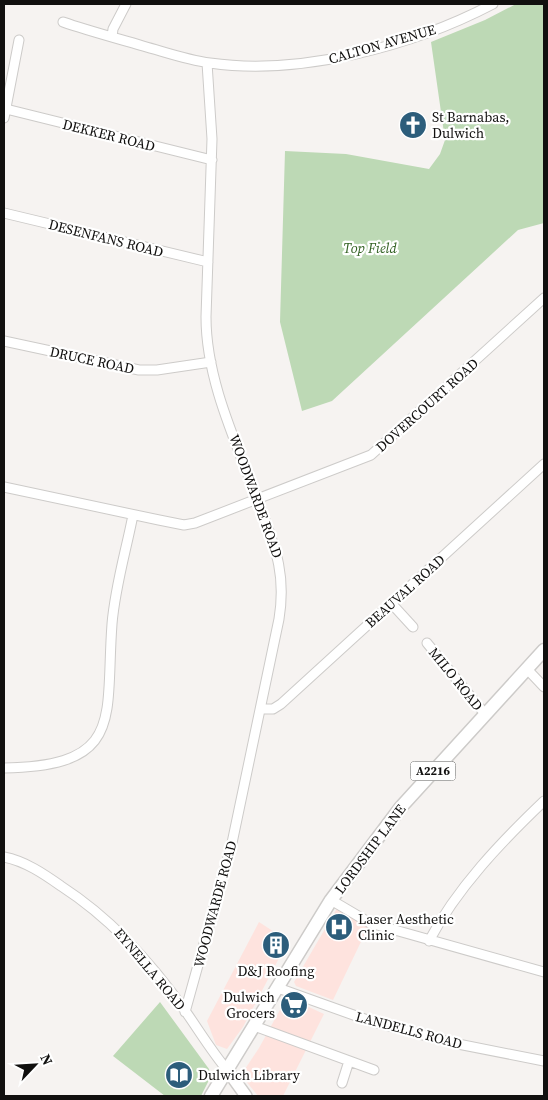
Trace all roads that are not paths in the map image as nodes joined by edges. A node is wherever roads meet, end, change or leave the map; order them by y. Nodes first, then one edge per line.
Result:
1 (126, 4) edge
2 (492, 4) edge
3 (63, 22) dead end
4 (112, 37) junction
5 (20, 40) dead end
6 (207, 63) junction
7 (5, 114) edge
8 (212, 160) junction
9 (4, 213) edge
10 (208, 262) junction
11 (544, 298) edge
12 (4, 340) edge
13 (211, 362) junction
14 (544, 464) edge
15 (4, 488) edge
16 (257, 499) junction
17 (134, 515) junction
18 (391, 603) junction
19 (413, 627) dead end
20 (427, 643) dead end
21 (544, 650) edge
22 (527, 668) junction
23 (544, 687) edge
24 (261, 709) junction
25 (485, 714) junction
26 (4, 768) edge
27 (543, 805) edge
28 (4, 857) edge
29 (331, 900) junction
30 (429, 941) junction
31 (544, 972) edge
32 (278, 988) junction
33 (186, 1012) junction
34 (254, 1026) junction
35 (349, 1061) junction
36 (544, 1061) edge
37 (374, 1070) dead end
38 (228, 1071) junction
39 (342, 1083) dead end
40 (211, 1096) edge
41 (246, 1096) edge

1 - 4 street
2 - 6 street, CALTON AVENUE
3 - 4 street, CALTON AVENUE
4 - 6 street, CALTON AVENUE
5 - 7 street
6 - 8 street, WOODWARDE ROAD
7 - 8 street, DEKKER ROAD
8 - 10 street, WOODWARDE ROAD
9 - 10 street, DESENFANS ROAD
10 - 13 street, WOODWARDE ROAD
11 - 16 street, DOVERCOURT ROAD
12 - 13 street, DRUCE ROAD
13 - 16 street, WOODWARDE ROAD
14 - 18 street, BEAUVAL ROAD
15 - 17 street, DOVERCOURT ROAD
16 - 17 street, DOVERCOURT ROAD
16 - 24 street, WOODWARDE ROAD
17 - 26 street
18 - 19 street
18 - 24 street, BEAUVAL ROAD
20 - 25 street, MILO ROAD
21 - 22 main road, LORDSHIP LANE / A2216
22 - 23 street
22 - 25 main road, LORDSHIP LANE / A2216
24 - 33 street, WOODWARDE ROAD
25 - 29 main road, LORDSHIP LANE / A2216
27 - 30 street
28 - 33 street, EYNELLA ROAD
29 - 30 street
29 - 32 main road, LORDSHIP LANE / A2216
30 - 31 street
32 - 34 main road, LORDSHIP LANE / A2216
32 - 36 street, LANDELLS ROAD
33 - 38 street, EYNELLA ROAD
34 - 35 street
34 - 38 main road, LORDSHIP LANE / A2216
35 - 37 street
35 - 39 street
38 - 40 main road, LORDSHIP LANE / A2216
38 - 41 main road

